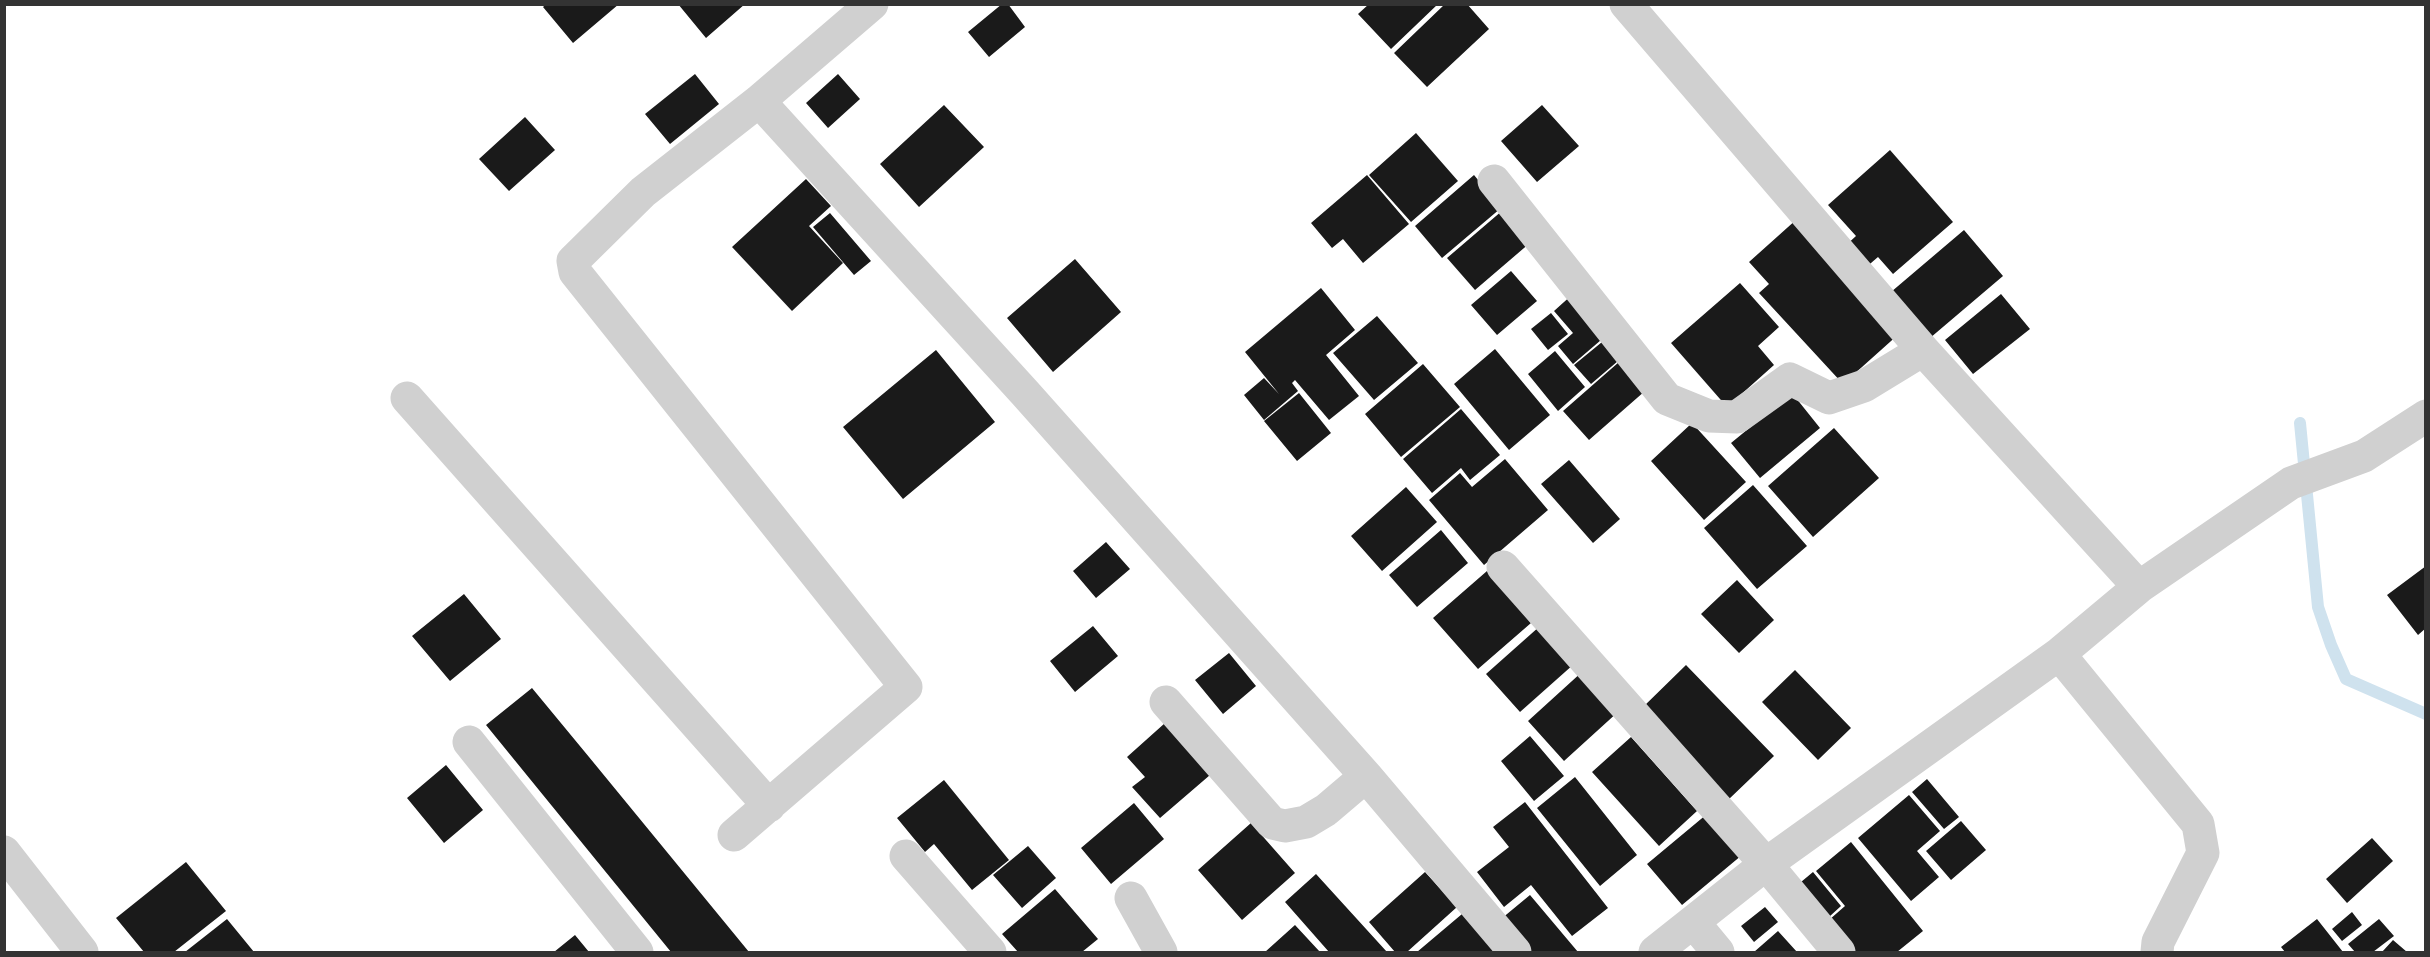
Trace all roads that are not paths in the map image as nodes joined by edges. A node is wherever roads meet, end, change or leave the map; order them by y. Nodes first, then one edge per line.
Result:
1 (1626, 4) edge
2 (869, 6) edge
3 (759, 101) junction
4 (1494, 181) dead end
5 (1923, 350) junction
6 (407, 398) dead end
7 (2426, 416) edge
8 (1503, 567) dead end
9 (2139, 587) junction
10 (2059, 654) junction
11 (1166, 702) dead end
12 (469, 742) dead end
13 (1366, 776) junction
14 (769, 806) junction
15 (734, 835) dead end
16 (4, 852) edge
17 (906, 856) dead end
18 (1766, 864) junction
19 (1131, 898) dead end
20 (1694, 923) junction
21 (82, 952) edge
22 (637, 952) edge
23 (990, 952) edge
24 (1161, 952) edge
25 (1515, 952) edge
26 (1655, 952) edge
27 (1718, 952) edge
28 (1839, 952) edge
29 (2157, 952) edge

1 - 5 street
2 - 3 street
3 - 13 street
3 - 14 street
4 - 5 street
5 - 9 street
6 - 14 street
7 - 9 street
8 - 18 street
9 - 10 street
10 - 18 street
10 - 29 street
11 - 13 street
12 - 22 street
13 - 25 street
14 - 15 street
16 - 21 street
17 - 23 street
18 - 20 street
18 - 28 street
19 - 24 street
20 - 26 street
20 - 27 street

